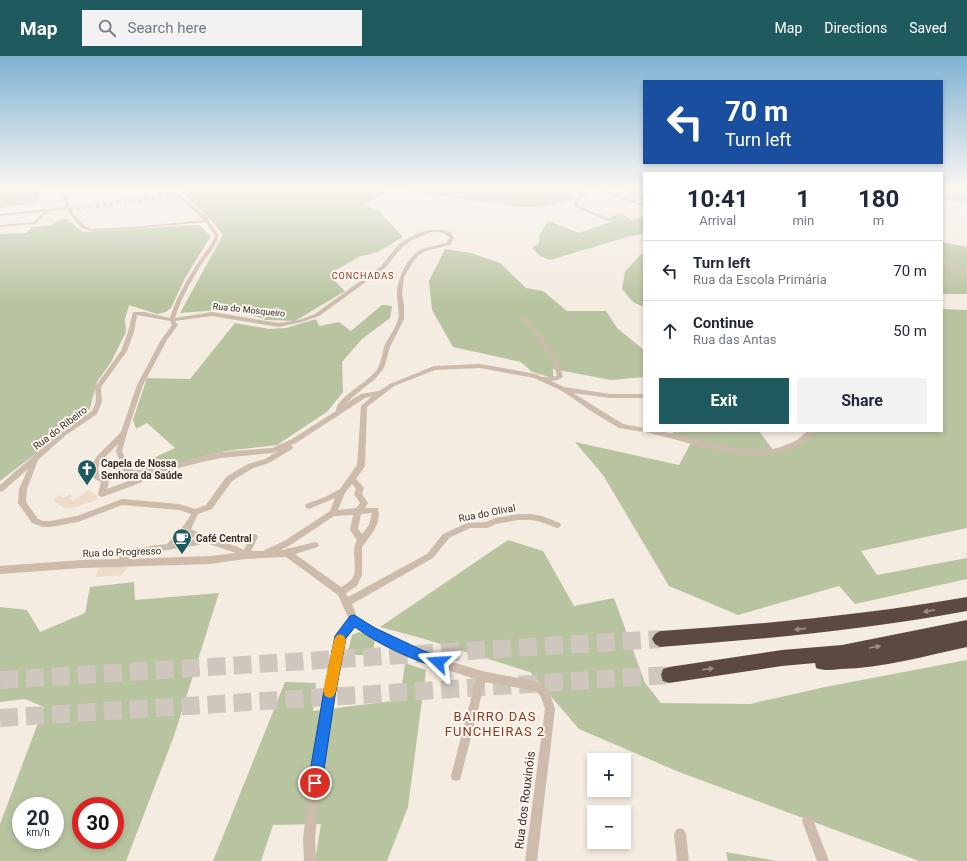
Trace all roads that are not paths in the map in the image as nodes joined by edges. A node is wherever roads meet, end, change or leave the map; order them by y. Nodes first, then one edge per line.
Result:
1 (82, 226) edge
2 (159, 226) edge
3 (210, 226) edge
4 (943, 265) edge
5 (967, 273) edge
6 (523, 317) dead end
7 (172, 320) junction
8 (540, 378) junction
9 (563, 389) junction
10 (380, 392) junction
11 (643, 396) edge
12 (339, 411) junction
13 (643, 430) edge
14 (654, 432) edge
15 (811, 432) edge
16 (124, 433) junction
17 (294, 441) junction
18 (37, 456) junction
19 (150, 473) junction
20 (351, 479) junction
21 (0, 489) edge
22 (342, 492) junction
23 (309, 506) dead end
24 (360, 510) junction
25 (195, 512) junction
26 (333, 513) junction
27 (557, 525) dead end
28 (185, 530) junction
29 (254, 537) dead end
30 (202, 538) junction
31 (296, 538) junction
32 (362, 540) junction
33 (315, 545) dead end
34 (169, 547) junction
35 (287, 552) junction
36 (264, 554) junction
37 (245, 555) junction
38 (121, 562) junction
39 (0, 570) edge
40 (341, 592) junction
41 (347, 602) junction
42 (967, 604) edge
43 (354, 620) junction
44 (967, 627) edge
45 (660, 639) tunnel mouth
46 (967, 639) edge
47 (767, 661) junction
48 (669, 675) tunnel mouth
49 (482, 676) junction
50 (456, 776) dead end
51 (808, 821) dead end
52 (680, 834) dead end
53 (310, 861) edge
54 (531, 861) edge
55 (683, 861) edge
56 (824, 861) edge

1 - 2 street
3 - 7 street
4 - 5 street
6 - 8 street
7 - 12 street, Rua do Mosqueiro
7 - 16 street
7 - 18 street, Rua do Ribeiro
8 - 9 street
8 - 10 street
9 - 11 street
9 - 13 street
10 - 12 street
10 - 20 street
12 - 17 street
14 - 15 street
16 - 19 street
16 - 19 street
17 - 19 street
17 - 25 street
18 - 21 street, Rua do Ribeiro
18 - 25 street
20 - 22 street
20 - 24 street
22 - 23 street
22 - 26 street
24 - 26 street
24 - 32 street
24 - 32 street
25 - 28 street
26 - 31 street
27 - 41 street, Rua do Olival
28 - 30 street
28 - 34 street
29 - 37 street
30 - 34 street
30 - 37 street
31 - 35 street
31 - 36 street
32 - 40 street
33 - 35 street, Rua do Progresso
34 - 38 street
35 - 36 street, Rua do Progresso
35 - 40 street
36 - 37 street, Rua do Progresso
37 - 38 street, Rua do Progresso
38 - 39 street, Rua do Progresso
40 - 41 street
41 - 43 street
42 -> 45 highway
43 - 49 street
43 - 53 street
47 -> 44 highway
46 - 47 highway
48 -> 47 highway
49 - 50 street
49 - 54 street, Rua dos Rouxinóis
51 - 56 street
52 - 55 street

